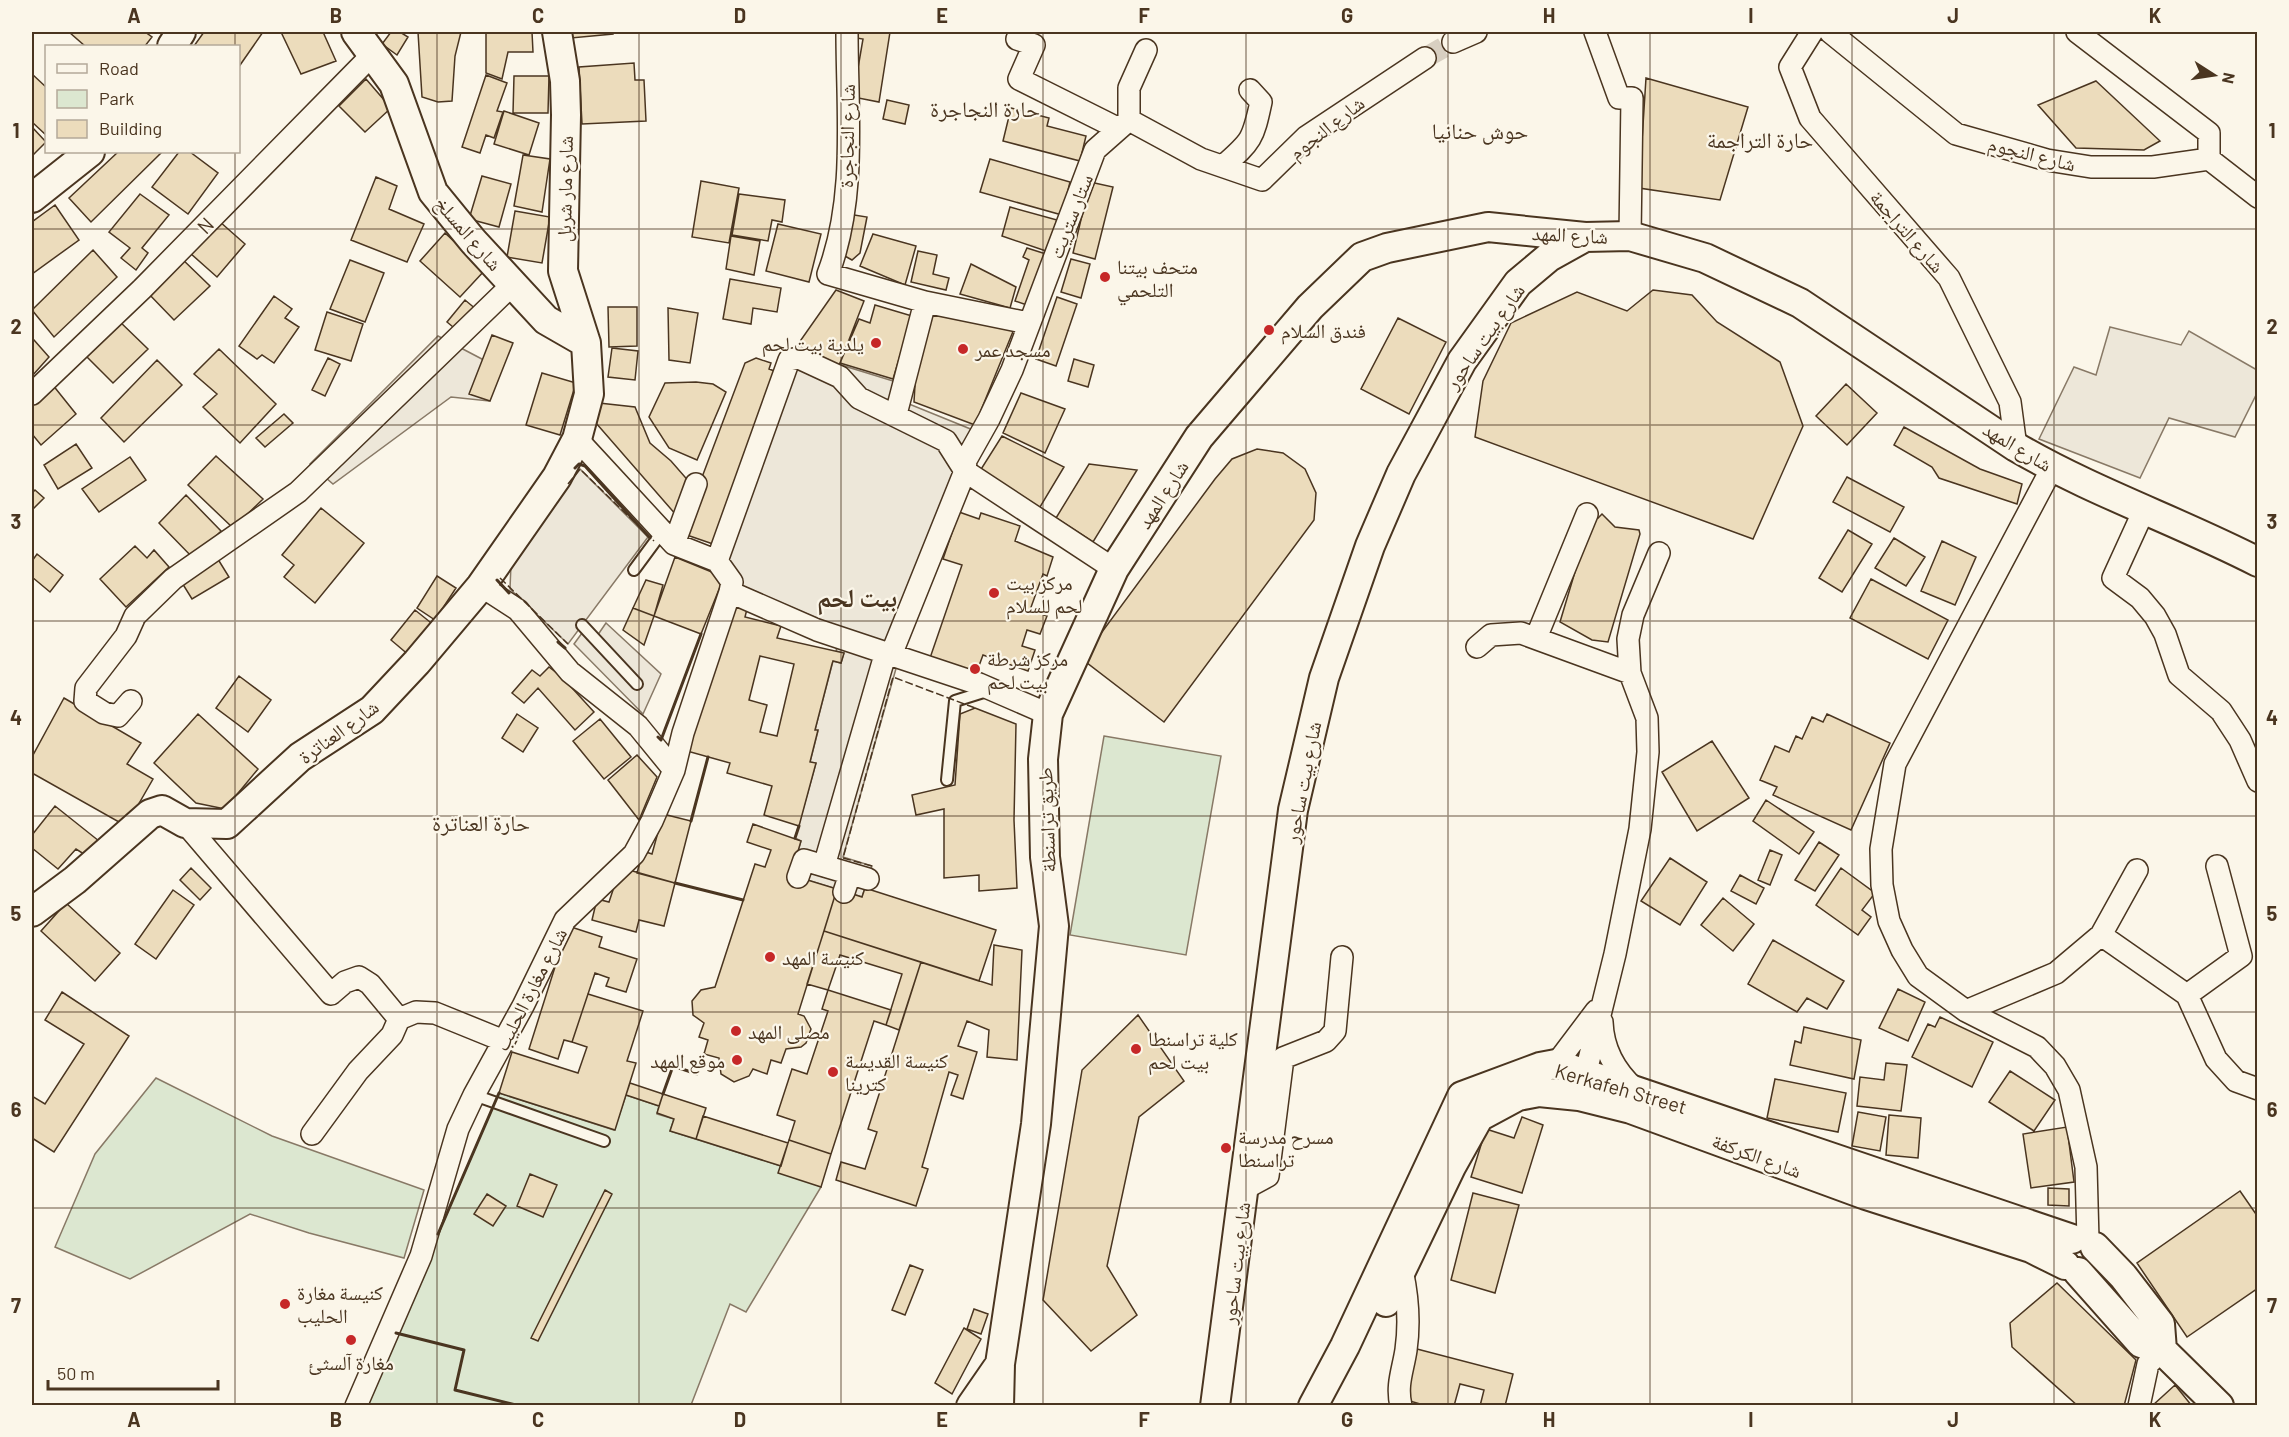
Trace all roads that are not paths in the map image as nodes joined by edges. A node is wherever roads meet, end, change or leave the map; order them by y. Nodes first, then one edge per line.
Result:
1 (182, 32) edge
2 (557, 32) edge
3 (847, 32) edge
4 (1021, 32) edge
5 (1476, 32) edge
6 (1595, 32) edge
7 (1812, 32) edge
8 (1830, 32) edge
9 (2077, 32) edge
10 (365, 42) edge
11 (1453, 42) tunnel mouth
12 (173, 45) edge
13 (1146, 50) dead end
14 (1425, 58) tunnel mouth
15 (1251, 90) dead end
16 (1123, 124) junction
17 (89, 153) edge
18 (2209, 159) junction
19 (1223, 166) junction
20 (2258, 197) edge
21 (32, 198) edge
22 (1630, 236) junction
23 (1585, 237) junction
24 (513, 284) junction
25 (925, 302) junction
26 (1028, 323) junction
27 (585, 343) junction
28 (32, 394) edge
29 (896, 414) junction
30 (577, 439) junction
31 (2016, 447) junction
32 (2052, 468) junction
33 (965, 471) junction
34 (696, 484) dead end
35 (2145, 508) junction
36 (1587, 514) dead end
37 (668, 538) junction
38 (1659, 553) dead end
39 (717, 561) junction
40 (2258, 562) edge
41 (1114, 569) junction
42 (634, 570) dead end
43 (482, 586) junction
44 (730, 592) junction
45 (582, 625) dead end
46 (1536, 638) junction
47 (1477, 647) dead end
48 (885, 655) junction
49 (1630, 673) junction
50 (637, 684) dead end
51 (990, 690) junction
52 (131, 701) dead end
53 (1048, 714) junction
54 (674, 770) junction
55 (947, 780) dead end
56 (2258, 781) edge
57 (185, 824) junction
58 (824, 866) junction
59 (2217, 866) dead end
60 (2137, 870) dead end
61 (798, 877) dead end
62 (854, 881) dead end
63 (32, 912) edge
64 (2101, 935) junction
65 (1342, 957) dead end
66 (2187, 995) junction
67 (1601, 1003) junction
68 (1966, 1011) junction
69 (399, 1019) junction
70 (504, 1041) junction
71 (1556, 1065) junction
72 (1583, 1085) junction
73 (1635, 1089) junction
74 (2258, 1089) edge
75 (474, 1095) junction
76 (312, 1134) dead end
77 (604, 1141) dead end
78 (1244, 1189) junction
79 (2080, 1252) junction
80 (1394, 1264) junction
81 (2162, 1350) junction
82 (1000, 1364) junction
83 (356, 1406) edge
84 (970, 1406) edge
85 (999, 1406) edge
86 (1215, 1406) edge
87 (1313, 1406) edge
88 (1333, 1406) edge
89 (1401, 1406) edge
90 (2139, 1406) edge
91 (2219, 1406) edge

1 - 12 street
2 - 27 street, شارع مار شربل
3 - 25 street, شارع النجاجرة
4 - 16 street, شارع النجوم
5 - 11 street
6 - 22 street
7 - 31 street, شارع التراجمة
8 - 18 street, شارع النجوم
9 - 18 street
10 - 24 street, شارع المسلخ
10 - 28 street, N
13 - 16 street
14 - 19 street, شارع النجوم
15 - 19 street
16 - 19 street, شارع النجوم
16 - 26 street, ستار ستريت
17 - 21 street
18 - 20 street
22 - 23 street, شارع المهد
22 - 31 street, شارع المهد
23 - 41 street, شارع المهد
23 - 78 street, شارع بيت ساحور
24 - 27 street, شارع المسلخ
24 - 52 street
25 - 26 street
25 - 29 street
26 - 33 street, ستار ستريت
27 - 30 street, شارع مار شربل
29 - 33 street
29 - 39 street
30 - 37 street
30 - 43 street, شارع العناترة
31 - 32 street, شارع المهد
32 - 35 street, شارع المهد
32 - 68 street
33 - 41 street
33 - 48 street, ستار ستريت
34 - 37 street
35 - 40 street, شارع المهد
35 - 56 street
36 - 46 street
37 - 39 street
37 - 42 lane
38 - 49 street
39 - 44 street
41 - 53 street, شارع المهد
43 - 54 street
43 - 57 street, شارع العناترة
44 - 48 street
44 - 54 street, شارع مغارة الحليب
45 - 50 lane
46 - 47 street
46 - 49 street
48 - 51 street
48 - 58 street, ستار ستريت
49 - 67 street
51 - 53 street
51 - 55 lane
53 - 82 street, طريق تراسنطة
54 - 70 street, شارع مغارة الحليب
57 - 63 street, شارع العناترة
57 - 69 street
58 - 61 street
58 - 62 street
59 - 66 street
60 - 64 street
64 - 66 street
64 - 68 street
65 - 78 street
66 - 74 street
67 - 71 street
67 - 72 street
67 - 73 street
68 - 79 street
69 - 70 street
69 - 76 street
70 - 75 street, شارع مغارة الحليب
71 - 72 street, Kerkafeh Street
71 - 80 street, Kerkafeh Street
72 - 73 street, Kerkafeh Street
72 - 79 street, شارع الكركفة
72 - 80 street, شارع الكركفة
73 - 79 street, Kerkafeh Street
75 - 77 lane
75 - 83 street, شارع مغارة الحليب
78 - 86 street, شارع بيت ساحور
79 - 81 street
80 - 87 street, Kerkafeh Street
80 - 88 street, شارع الكركفة
80 - 89 street
81 - 90 street
81 - 91 street
82 - 84 street
82 - 85 street, طريق تراسنطة

